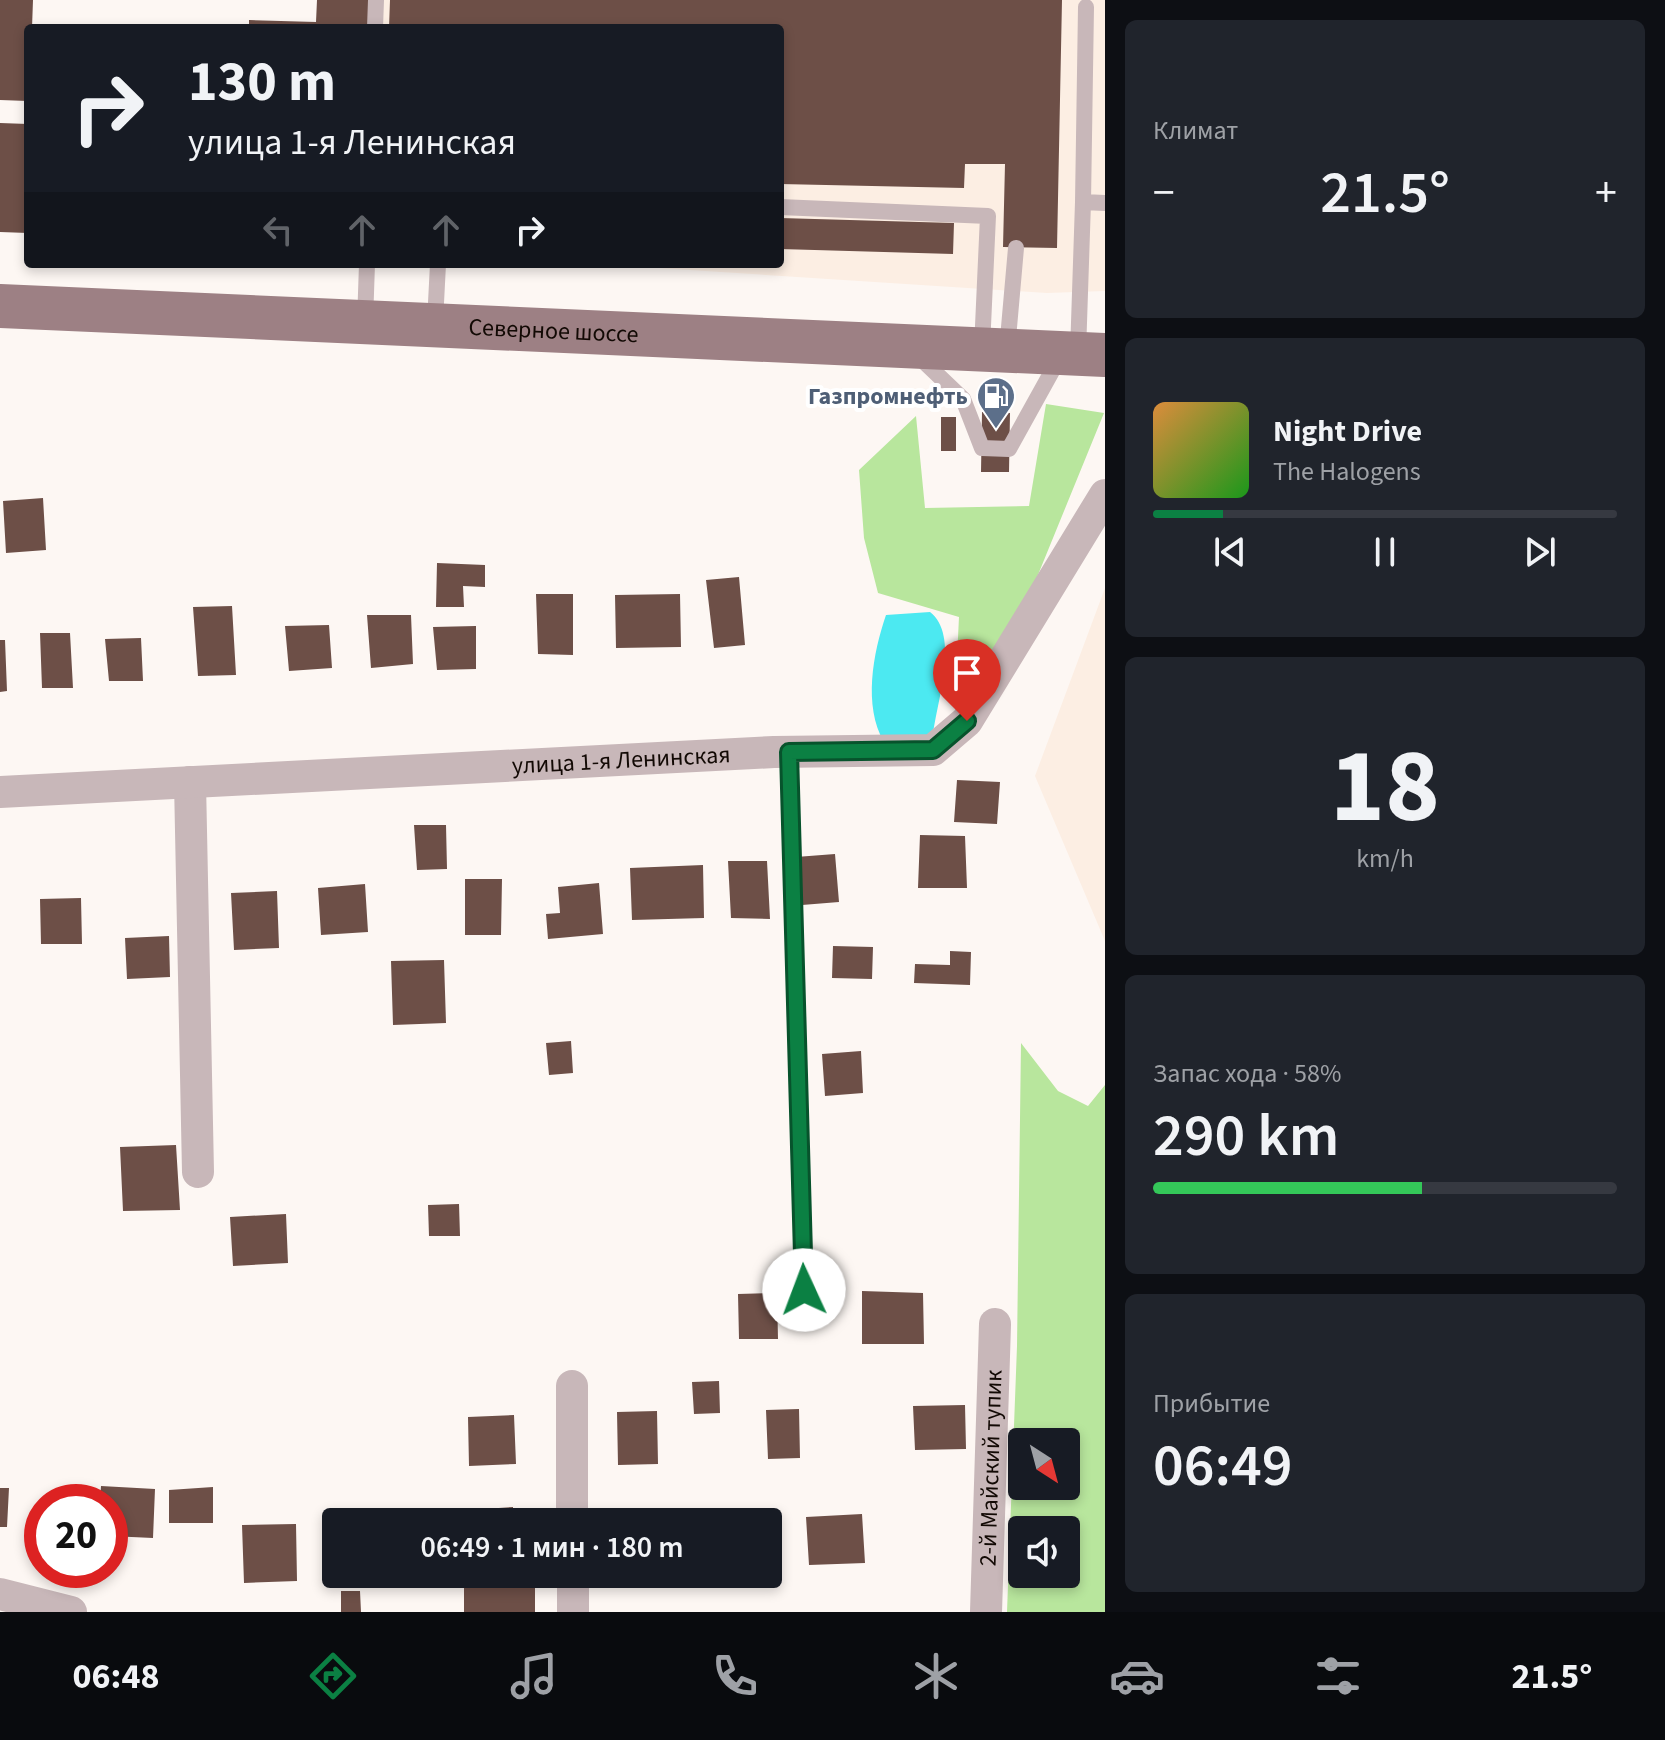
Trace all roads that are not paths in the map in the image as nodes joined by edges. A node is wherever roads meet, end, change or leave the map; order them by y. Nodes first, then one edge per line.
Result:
1 (376, 0) edge
2 (1086, 7) dead end
3 (375, 24) edge
4 (1083, 202) junction
5 (1105, 203) edge
6 (784, 207) edge
7 (1016, 248) dead end
8 (367, 268) edge
9 (438, 268) edge
10 (0, 306) edge
11 (365, 322) junction
12 (435, 326) junction
13 (908, 347) junction
14 (994, 351) junction
15 (1081, 355) edge
16 (1105, 495) edge
17 (789, 752) junction
18 (190, 782) junction
19 (0, 792) edge
20 (198, 1172) dead end
21 (804, 1290) dead end
22 (995, 1324) dead end
23 (572, 1386) dead end
24 (572, 1508) edge
25 (573, 1588) edge
26 (0, 1594) edge
27 (71, 1612) edge
28 (573, 1612) edge
29 (986, 1612) edge

1 - 3 lane
2 - 4 lane
4 - 5 lane
4 - 15 lane
6 - 14 lane
7 - 14 lane
8 - 11 lane
9 - 12 lane
10 - 11 main road, Северное шоссе
11 - 12 main road, Северное шоссе
12 - 13 main road, Северное шоссе
13 - 14 main road, Северное шоссе
13 - 15 lane
14 - 15 main road, Северное шоссе
16 - 17 street, улица 1-я Ленинская
17 - 18 street, улица 1-я Ленинская
17 - 21 lane
18 - 19 street, улица 1-я Ленинская
18 - 20 street
22 - 29 street, 2-й Майский тупик
23 - 24 street
25 - 28 street
26 - 27 street

